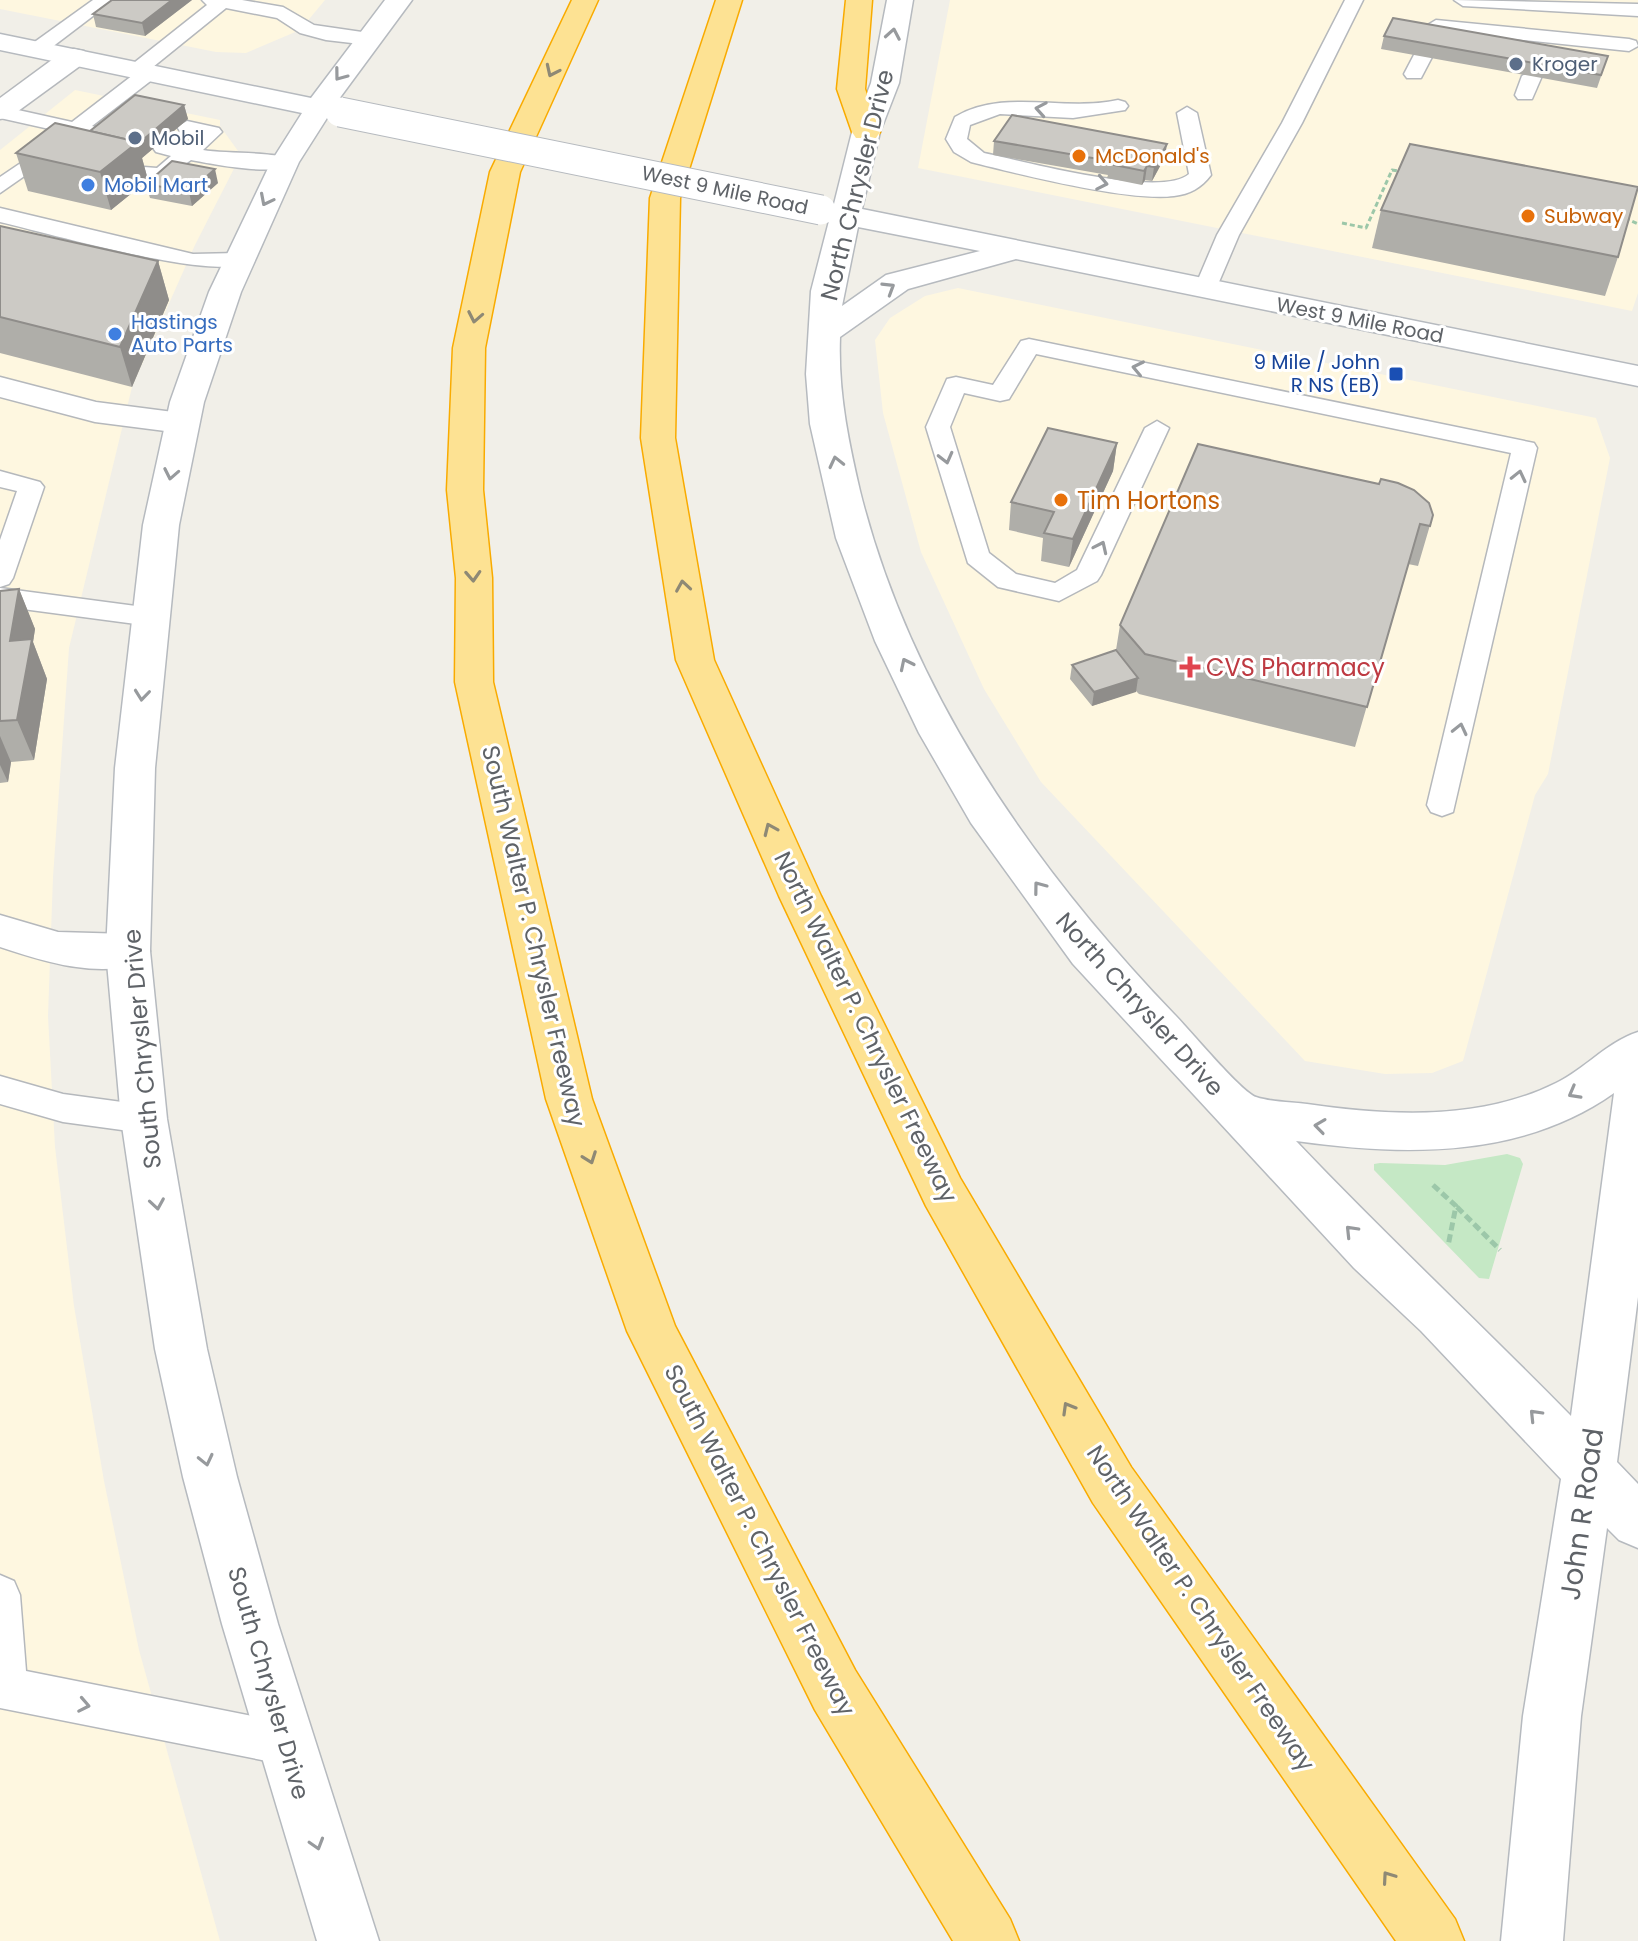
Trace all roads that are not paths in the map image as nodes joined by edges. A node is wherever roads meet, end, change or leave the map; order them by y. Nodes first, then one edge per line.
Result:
1 (105, 0) edge
2 (399, 0) edge
3 (585, 0) edge
4 (729, 0) edge
5 (859, 0) edge
6 (900, 0) edge
7 (1354, 0) edge
8 (1431, 0) edge
9 (1463, 0) edge
10 (216, 1) edge
11 (1559, 5) junction
12 (288, 6) edge
13 (1638, 10) edge
14 (1547, 36) junction
15 (369, 39) junction
16 (0, 42) edge
17 (1629, 45) dead end
18 (36, 50) junction
19 (74, 57) junction
20 (143, 71) junction
21 (1532, 76) edge
22 (1118, 106) dead end
23 (103, 108) junction
24 (329, 110) junction
25 (0, 111) edge
26 (127, 113) edge
27 (1187, 113) dead end
28 (187, 127) dead end
29 (76, 129) junction
30 (866, 132) junction
31 (112, 137) edge
32 (163, 148) dead end
33 (49, 150) junction
34 (187, 153) junction
35 (73, 156) edge
36 (285, 162) junction
37 (138, 170) dead end
38 (0, 187) edge
39 (834, 214) junction
40 (0, 215) edge
41 (22, 221) junction
42 (0, 238) edge
43 (1019, 251) junction
44 (238, 260) junction
45 (1205, 289) junction
46 (825, 333) junction
47 (1638, 376) edge
48 (0, 387) edge
49 (181, 423) junction
50 (1157, 428) dead end
51 (0, 479) edge
52 (0, 578) edge
53 (0, 597) edge
54 (151, 617) junction
55 (1442, 805) dead end
56 (0, 931) edge
57 (128, 951) junction
58 (1638, 1050) edge
59 (1638, 1087) edge
60 (0, 1090) edge
61 (1238, 1113) junction
62 (144, 1119) junction
63 (1589, 1471) junction
64 (1638, 1522) edge
65 (0, 1595) edge
66 (4, 1688) edge
67 (287, 1744) junction
68 (348, 1941) edge
69 (988, 1941) edge
70 (1433, 1941) edge
71 (1532, 1941) edge

1 - 18 lane
2 - 15 main road, South Chrysler Drive
3 -> 69 highway, South Walter P. Chrysler Freeway
70 -> 4 highway, North Walter P. Chrysler Freeway
5 - 30 highway
30 -> 6 main road, North Chrysler Drive
7 - 45 lane
8 - 14 lane
9 - 11 lane
10 - 12 lane
10 - 20 lane
11 - 13 lane
11 - 14 lane
12 - 15 lane
14 - 17 lane
14 - 21 lane
15 -> 24 main road, South Chrysler Drive
16 - 18 main road, West 9 Mile Road
18 - 19 main road, West 9 Mile Road
19 - 20 main road, West 9 Mile Road
19 - 25 main road
20 - 23 lane
20 - 24 main road, West 9 Mile Road
22 -> 27 lane
23 - 26 lane
23 - 29 lane
24 - 36 main road, South Chrysler Drive
24 - 39 main road, West 9 Mile Road, bridge
25 - 29 lane
28 - 34 lane
29 - 31 lane
29 - 33 lane
30 - 39 main road, North Chrysler Drive
32 - 34 lane
33 - 35 lane
33 - 38 lane
34 - 36 lane
34 - 37 lane
36 -> 44 main road, South Chrysler Drive
39 - 43 main road, West 9 Mile Road
39 - 46 main road, North Chrysler Drive
40 - 41 lane
41 - 42 lane
41 - 44 lane
43 - 45 main road, West 9 Mile Road
46 -> 43 main road
44 - 49 main road, South Chrysler Drive
45 - 47 main road, West 9 Mile Road
61 -> 46 main road, North Chrysler Drive
48 - 49 main road
49 -> 54 main road, South Chrysler Drive
55 -> 50 lane
51 - 52 lane
53 - 54 lane
54 -> 57 main road, South Chrysler Drive
56 - 57 main road
57 - 62 main road, South Chrysler Drive
58 -> 61 main road
59 - 63 main road, John R Road
60 - 62 lane
63 -> 61 main road, North Chrysler Drive
62 -> 67 main road, South Chrysler Drive
63 - 64 main road, North Chrysler Drive
63 - 71 main road, John R Road
65 - 66 lane
66 -> 67 lane
67 -> 68 main road, South Chrysler Drive

